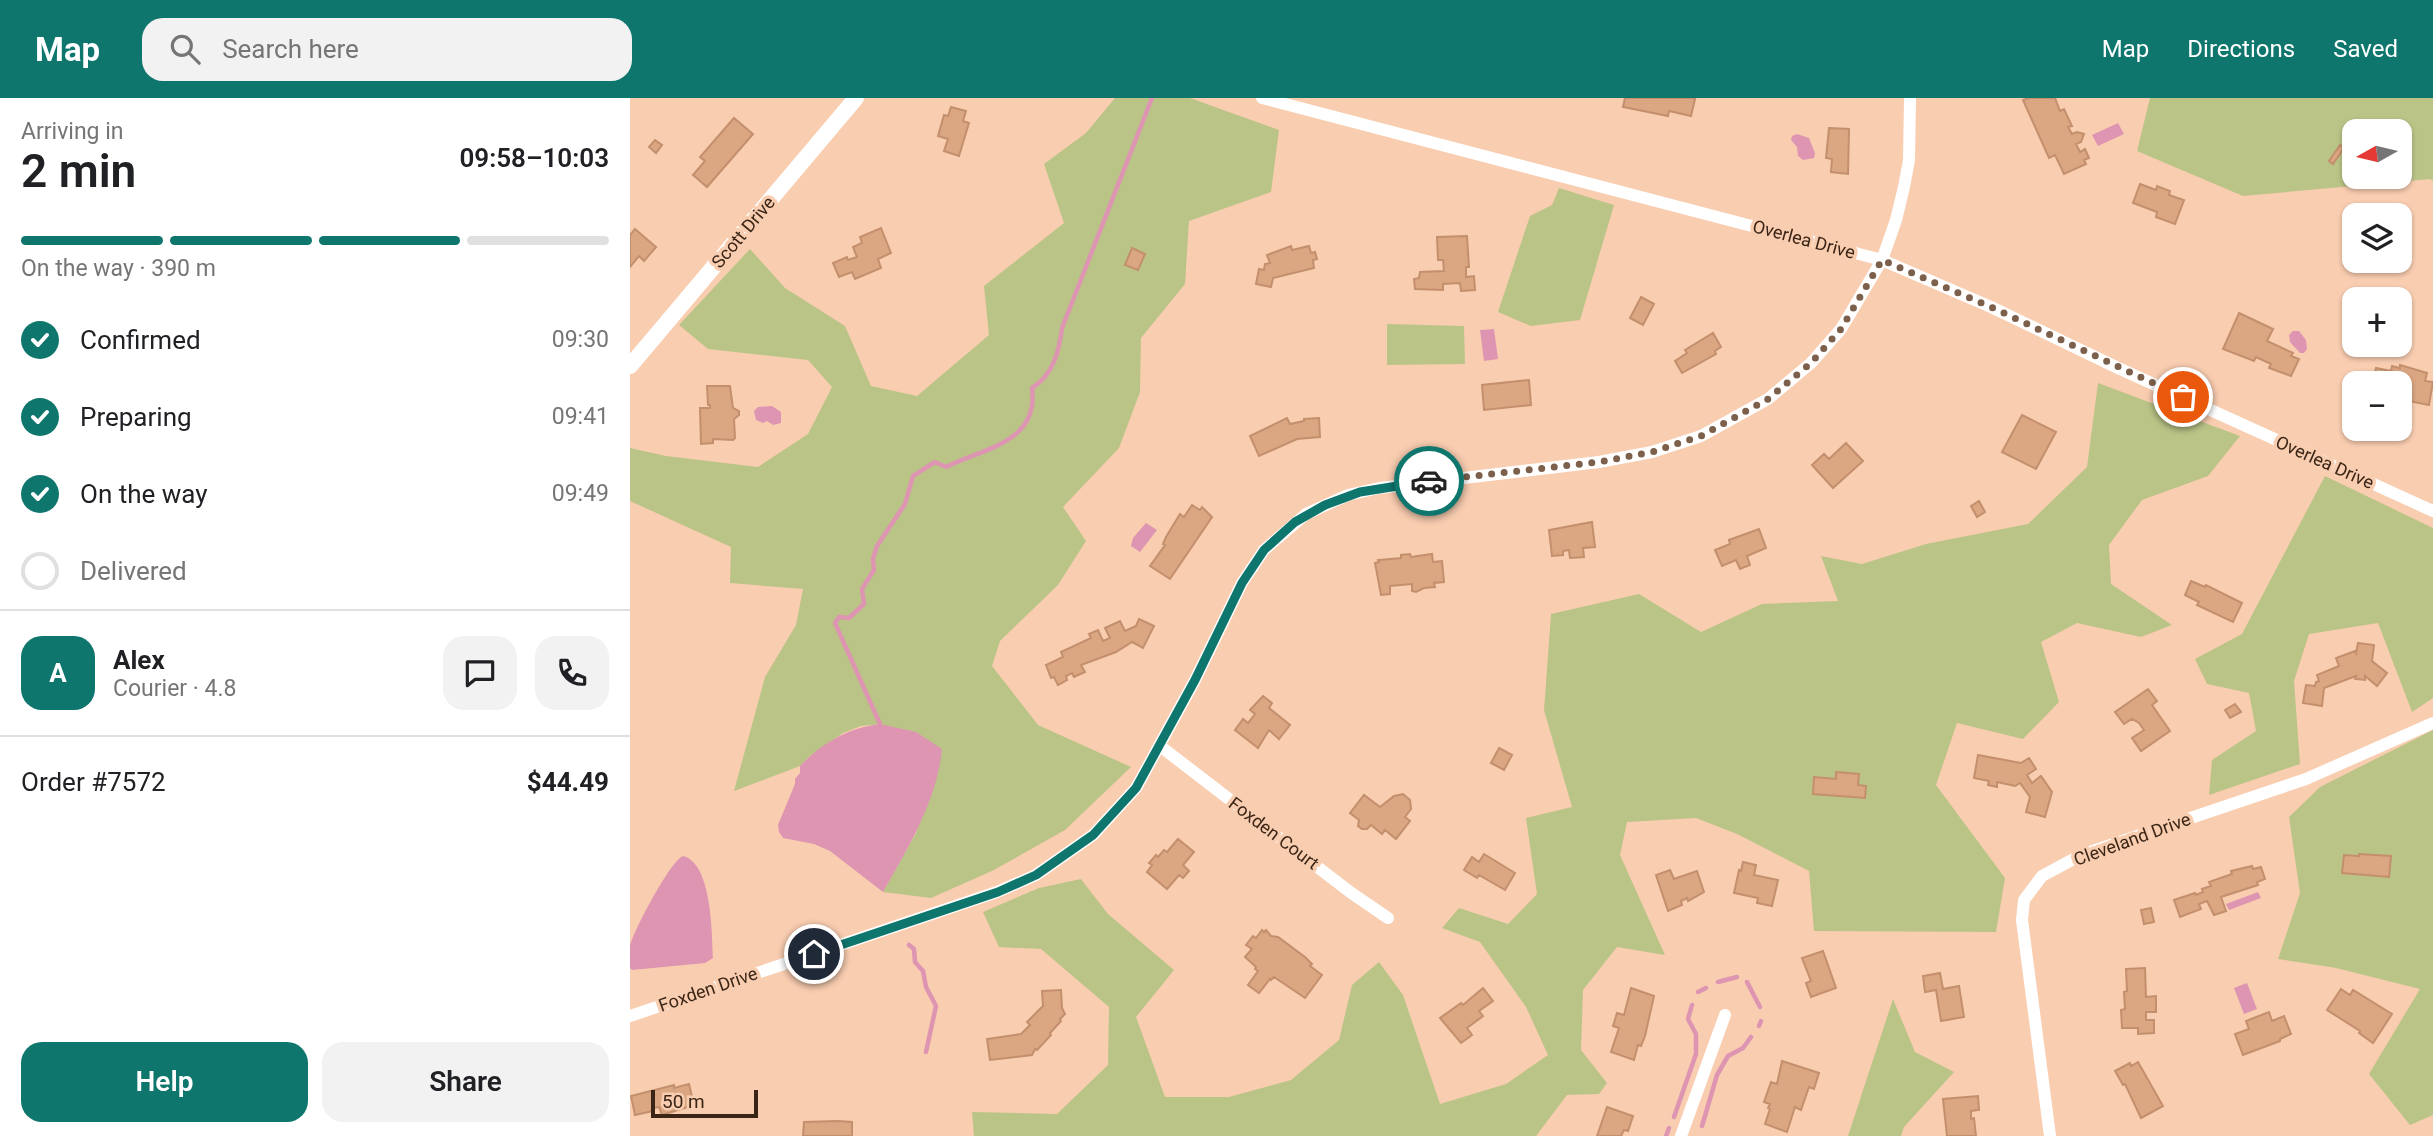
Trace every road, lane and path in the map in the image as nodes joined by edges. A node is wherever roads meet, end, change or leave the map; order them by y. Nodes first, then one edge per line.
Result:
1 (856, 98) edge
2 (1262, 98) edge
3 (1910, 98) edge
4 (1882, 260) junction
5 (630, 366) edge
6 (2433, 511) edge
7 (2433, 723) edge
8 (1160, 747) junction
9 (1388, 918) dead end
10 (1725, 1015) dead end
11 (630, 1016) edge
12 (1681, 1136) edge
13 (2050, 1136) edge

1 - 5 street, Scott Drive
2 - 4 street, Overlea Drive
3 - 4 street, Foxden Drive
4 - 6 street, Overlea Drive
4 - 8 street, Foxden Drive
7 - 13 street, Cleveland Drive
8 - 9 street, Foxden Court
8 - 11 street, Foxden Drive
10 - 12 street

